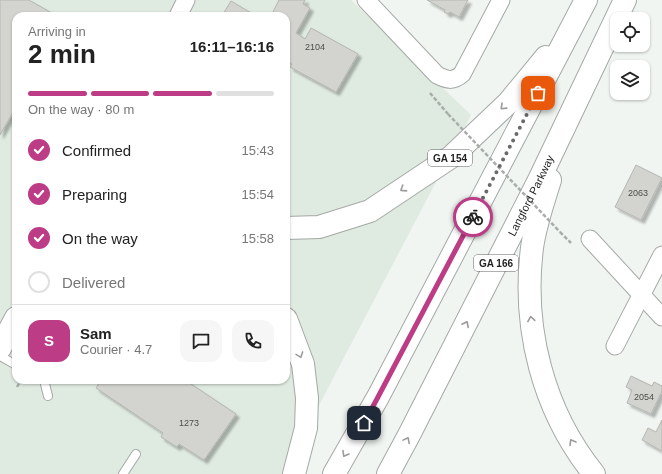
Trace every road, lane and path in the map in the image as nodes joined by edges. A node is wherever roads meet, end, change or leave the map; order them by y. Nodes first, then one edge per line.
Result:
1 (186, 0) edge
2 (366, 0) edge
3 (501, 0) edge
4 (586, 0) edge
5 (625, 0) edge
6 (180, 12) edge
7 (574, 24) junction
8 (601, 50) junction
9 (425, 88) dead end
10 (290, 228) edge
11 (560, 232) dead end
12 (590, 239) dead end
13 (662, 255) edge
14 (642, 295) junction
15 (662, 316) edge
16 (12, 327) edge
17 (290, 330) edge
18 (615, 346) dead end
19 (0, 349) edge
20 (12, 361) edge
21 (19, 384) edge
22 (45, 384) edge
23 (17, 387) dead end
24 (48, 396) dead end
25 (136, 454) dead end
26 (123, 474) edge
27 (294, 474) edge
28 (334, 474) edge
29 (388, 474) edge
30 (594, 474) edge

1 - 6 street
2 - 3 street
4 - 7 main road, GA 154
5 - 8 main road, Langford Parkway
7 -> 10 main road, GA 154
7 -> 28 main road
29 -> 8 main road, Langford Parkway / GA 166
30 -> 8 main road
9 - 11 path, bridge
12 - 14 street
13 - 14 street
14 - 15 street
14 - 18 street
16 - 19 main road
17 -> 27 main road
19 - 20 lane
21 - 23 path
22 - 24 lane
25 - 26 lane

